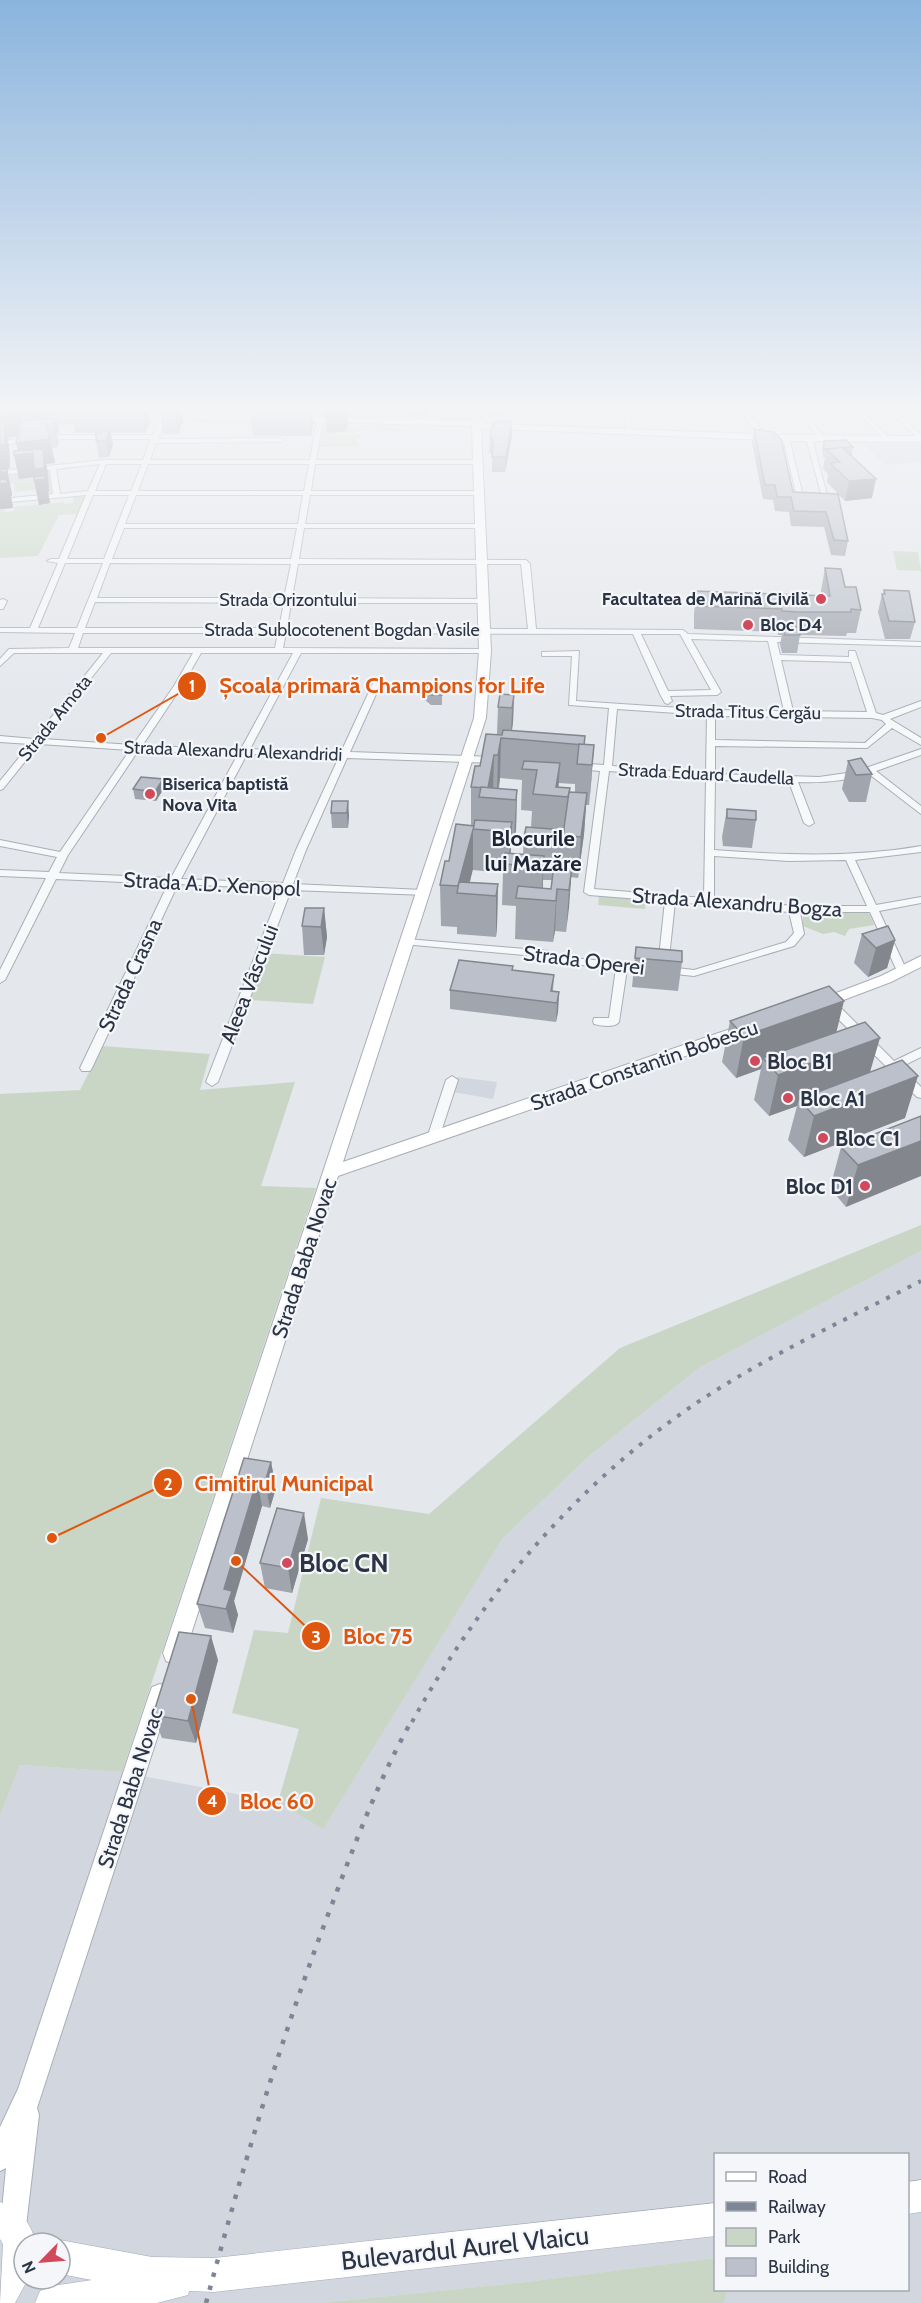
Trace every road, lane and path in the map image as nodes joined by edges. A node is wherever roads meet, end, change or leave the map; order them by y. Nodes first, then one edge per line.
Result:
1 (81, 515) edge
2 (126, 515) edge
3 (303, 515) edge
4 (481, 515) edge
5 (122, 526) junction
6 (301, 526) junction
7 (481, 526) junction
8 (51, 561) dead end
9 (62, 561) junction
10 (108, 561) junction
11 (295, 561) junction
12 (483, 561) junction
13 (93, 600) junction
14 (288, 600) junction
15 (484, 601) junction
16 (0, 630) edge
17 (33, 630) junction
18 (81, 630) junction
19 (282, 630) junction
20 (485, 631) junction
21 (532, 631) junction
22 (635, 632) junction
23 (684, 634) junction
24 (772, 639) junction
25 (848, 641) junction
26 (921, 644) edge
27 (110, 649) junction
28 (199, 649) junction
29 (73, 650) junction
30 (279, 650) junction
31 (298, 651) junction
32 (485, 651) junction
33 (545, 654) dead end
34 (777, 657) junction
35 (854, 660) junction
36 (0, 664) edge
37 (378, 681) dead end
38 (664, 694) junction
39 (921, 704) edge
40 (614, 706) junction
41 (672, 710) junction
42 (711, 713) junction
43 (789, 714) junction
44 (872, 715) junction
45 (887, 720) junction
46 (0, 739) edge
47 (35, 742) junction
48 (921, 742) edge
49 (710, 743) junction
50 (134, 748) junction
51 (242, 751) junction
52 (921, 752) edge
53 (344, 756) junction
54 (468, 758) junction
55 (511, 761) edge
56 (568, 766) edge
57 (605, 769) junction
58 (871, 771) junction
59 (710, 777) junction
60 (793, 780) junction
61 (0, 787) edge
62 (921, 811) edge
63 (809, 823) dead end
64 (0, 843) edge
65 (921, 849) edge
66 (710, 853) junction
67 (63, 855) junction
68 (849, 857) junction
69 (0, 873) edge
70 (50, 876) junction
71 (174, 882) junction
72 (286, 887) junction
73 (423, 893) junction
74 (670, 899) junction
75 (921, 900) edge
76 (709, 902) junction
77 (794, 909) junction
78 (872, 909) junction
79 (407, 942) junction
80 (921, 961) edge
81 (622, 966) junction
82 (663, 969) junction
83 (902, 971) junction
84 (0, 980) edge
85 (827, 1002) junction
86 (806, 1009) edge
87 (598, 1022) dead end
88 (763, 1024) edge
89 (921, 1052) edge
90 (893, 1066) junction
91 (86, 1068) dead end
92 (452, 1080) dead end
93 (212, 1082) dead end
94 (921, 1094) edge
95 (433, 1138) junction
96 (332, 1172) junction
97 (30, 2093) junction
98 (0, 2157) edge
99 (714, 2219) edge
100 (14, 2231) edge
101 (72, 2259) edge
102 (214, 2275) junction
103 (12, 2279) edge
104 (0, 2296) edge
105 (13, 2303) edge
106 (52, 2303) edge

1 - 9 street
2 - 5 street
3 - 6 street
4 - 7 main road, Strada Baba Novac
5 - 6 street
5 - 10 street
6 - 7 street
6 - 11 street
7 - 12 main road, Strada Baba Novac
8 - 9 street
9 - 10 street
9 - 17 street
10 - 11 street
10 - 13 street
11 - 12 street
11 - 14 street
12 - 15 main road, Strada Baba Novac
12 - 21 street
13 - 14 street, Strada Orizontului
13 - 18 street
14 - 15 street, Strada Orizontului
14 - 19 street
15 - 20 main road, Strada Baba Novac
16 - 17 street, Strada Sublocotenent Bogdan Vasile
17 - 18 street, Strada Sublocotenent Bogdan Vasile
18 - 19 street, Strada Sublocotenent Bogdan Vasile
18 - 29 street
19 - 20 street, Strada Sublocotenent Bogdan Vasile
19 - 30 street
20 - 21 street, Strada Sublocotenent Bogdan Vasile
20 - 32 main road, Strada Baba Novac
21 - 22 street, Strada Sublocotenent Bogdan Vasile
22 - 23 street, Strada Sublocotenent Bogdan Vasile
22 - 38 street
23 - 24 street, Strada Sublocotenent Bogdan Vasile
23 - 38 street
24 - 25 street, Strada Sublocotenent Bogdan Vasile
24 - 34 street
25 - 26 street, Strada Sublocotenent Bogdan Vasile
25 - 35 street
27 - 28 street
27 - 29 street
27 - 47 street, Strada Arnota
28 - 30 street
28 - 50 street
29 - 36 street
30 - 31 street
31 - 32 street
31 - 51 street, Strada Crasna
32 - 54 main road, Strada Baba Novac
33 - 40 street, Strada Titus Cergău
34 - 35 street
34 - 43 street
35 - 44 street
37 - 53 street, Aleea Vâscului
38 - 41 street
39 - 45 street
40 - 41 street, Strada Titus Cergău
40 - 57 street
41 - 42 street, Strada Titus Cergău
42 - 43 street, Strada Titus Cergău
42 - 49 street
43 - 44 street, Strada Titus Cergău
44 - 45 street, Strada Titus Cergău
45 - 48 street, Strada Titus Cergău
45 - 49 street
46 - 47 street, Strada Alexandru Alexandridi
47 - 50 street, Strada Alexandru Alexandridi
47 - 61 street, Strada Arnota
49 - 59 street
50 - 51 street, Strada Alexandru Alexandridi
50 - 67 street
51 - 53 street, Strada Alexandru Alexandridi
51 - 71 street, Strada Crasna
52 - 58 street, Strada Eduard Caudella
53 - 54 street, Strada Alexandru Alexandridi
53 - 72 street, Aleea Vâscului
54 - 55 street
54 - 73 main road, Strada Baba Novac
56 - 57 street, Strada Eduard Caudella
57 - 59 street, Strada Eduard Caudella
57 - 74 street, Strada Alexandru Bogza
58 - 60 street, Strada Eduard Caudella
58 - 62 street
59 - 60 street, Strada Eduard Caudella
59 - 66 street
60 - 63 street
64 - 67 street
65 - 68 street
66 - 68 street
66 - 76 street
67 - 70 street
68 - 78 street
69 - 70 street, Strada A.D. Xenopol
70 - 71 street, Strada A.D. Xenopol
70 - 84 street
71 - 72 street, Strada A.D. Xenopol
71 - 91 street, Strada Crasna
72 - 73 street, Strada A.D. Xenopol
72 - 93 street, Aleea Vâscului
73 - 79 main road, Strada Baba Novac
74 - 76 street, Strada Alexandru Bogza
74 - 82 street
75 - 78 street, Strada Alexandru Bogza
76 - 77 street, Strada Alexandru Bogza
77 - 78 street, Strada Alexandru Bogza
77 - 82 street, Strada Operei
78 - 83 street
79 - 81 street, Strada Operei
79 - 96 main road, Strada Baba Novac
80 - 83 main road
81 - 82 street, Strada Operei
81 - 87 street
83 - 85 main road
85 - 86 main road
85 - 90 street
88 - 95 main road, Strada Constantin Bobescu
89 - 90 street
90 - 94 street
92 - 95 street
95 - 96 main road, Strada Constantin Bobescu
96 - 97 main road, Strada Baba Novac
97 - 98 main road, Strada Baba Novac
97 - 100 main road, Strada Baba Novac
99 - 102 main road, Bulevardul Aurel Vlaicu
101 - 102 main road, Bulevardul Aurel Vlaicu
102 - 106 main road, Bulevardul Aurel Vlaicu
103 - 104 main road
104 - 105 main road

